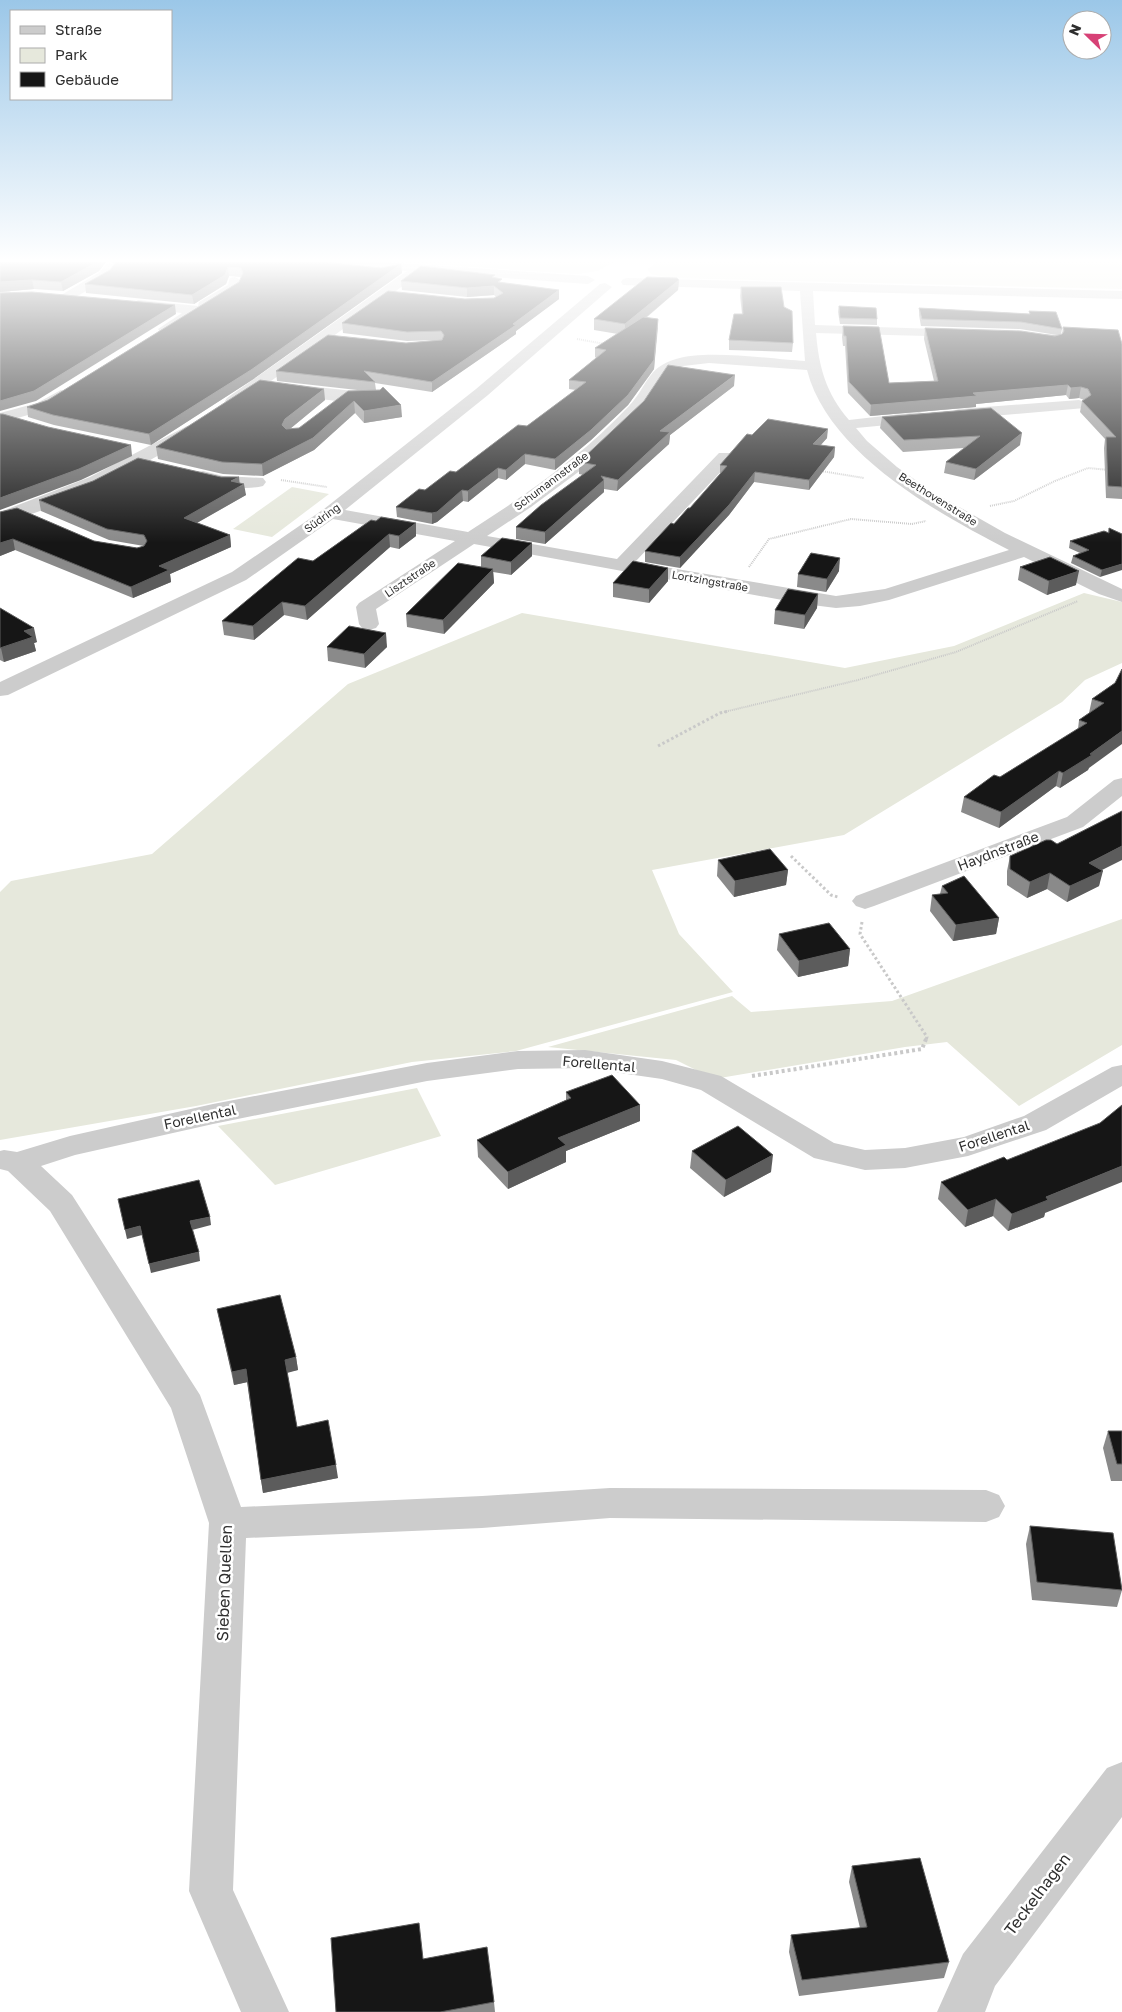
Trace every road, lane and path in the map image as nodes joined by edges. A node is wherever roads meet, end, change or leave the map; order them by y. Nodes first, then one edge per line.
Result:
1 (297, 356) edge
2 (523, 356) edge
3 (811, 356) edge
4 (812, 366) junction
5 (258, 385) junction
6 (76, 386) edge
7 (344, 396) junction
8 (375, 397) edge
9 (1079, 405) dead end
10 (329, 407) edge
11 (218, 411) edge
12 (2, 416) edge
13 (202, 422) edge
14 (32, 425) edge
15 (844, 425) junction
16 (124, 448) edge
17 (725, 457) edge
18 (155, 460) junction
19 (812, 470) edge
20 (1114, 470) edge
21 (185, 472) edge
22 (257, 482) joint
23 (909, 484) junction
24 (357, 492) junction
25 (20, 511) junction
26 (330, 513) junction
27 (956, 513) junction
28 (0, 518) edge
29 (45, 522) edge
30 (469, 538) junction
31 (1026, 550) junction
32 (620, 566) junction
33 (735, 586) junction
34 (1114, 593) edge
35 (369, 624) dead end
36 (0, 690) edge
37 (658, 746) dead end
38 (1122, 785) edge
39 (791, 856) dead end
40 (865, 901) junction
41 (1122, 1074) edge
42 (712, 1083) junction
43 (9, 1161) edge
44 (986, 1506) dead end
45 (228, 1523) junction
46 (1122, 1782) edge
47 (265, 2012) edge
48 (961, 2012) edge

1 - 5 street
2 - 24 street, Südring
3 - 4 street, Beethovenstraße
4 - 15 street, Beethovenstraße
4 - 30 street, Schumannstraße
5 - 7 street
5 - 11 street
6 - 12 street
7 - 8 street
7 - 10 street
9 - 15 street
12 - 14 street
13 - 18 street
15 - 23 street, Beethovenstraße
16 - 18 street
17 - 32 street
18 - 25 street
19 - 23 path
20 - 27 path
21 - 22 street
22 - 24 path
23 - 27 street, Beethovenstraße
24 - 26 street, Südring
25 - 28 street
25 - 29 street
26 - 30 street, Lortzingstraße
26 - 36 street, Südring
27 - 31 street, Beethovenstraße
27 - 33 path
30 - 32 street, Lortzingstraße
30 - 35 street, Lisztstraße
31 - 33 street, Lortzingstraße
31 - 34 street, Beethovenstraße
32 - 33 street, Lortzingstraße
34 - 37 path
38 - 40 street, Haydnstraße
39 - 40 path
40 - 42 path
41 - 42 street, Forellental
42 - 43 street, Forellental
43 - 45 street, Sieben Quellen
44 - 45 street
45 - 47 street, Sieben Quellen
46 - 48 street, Teckelhagen

